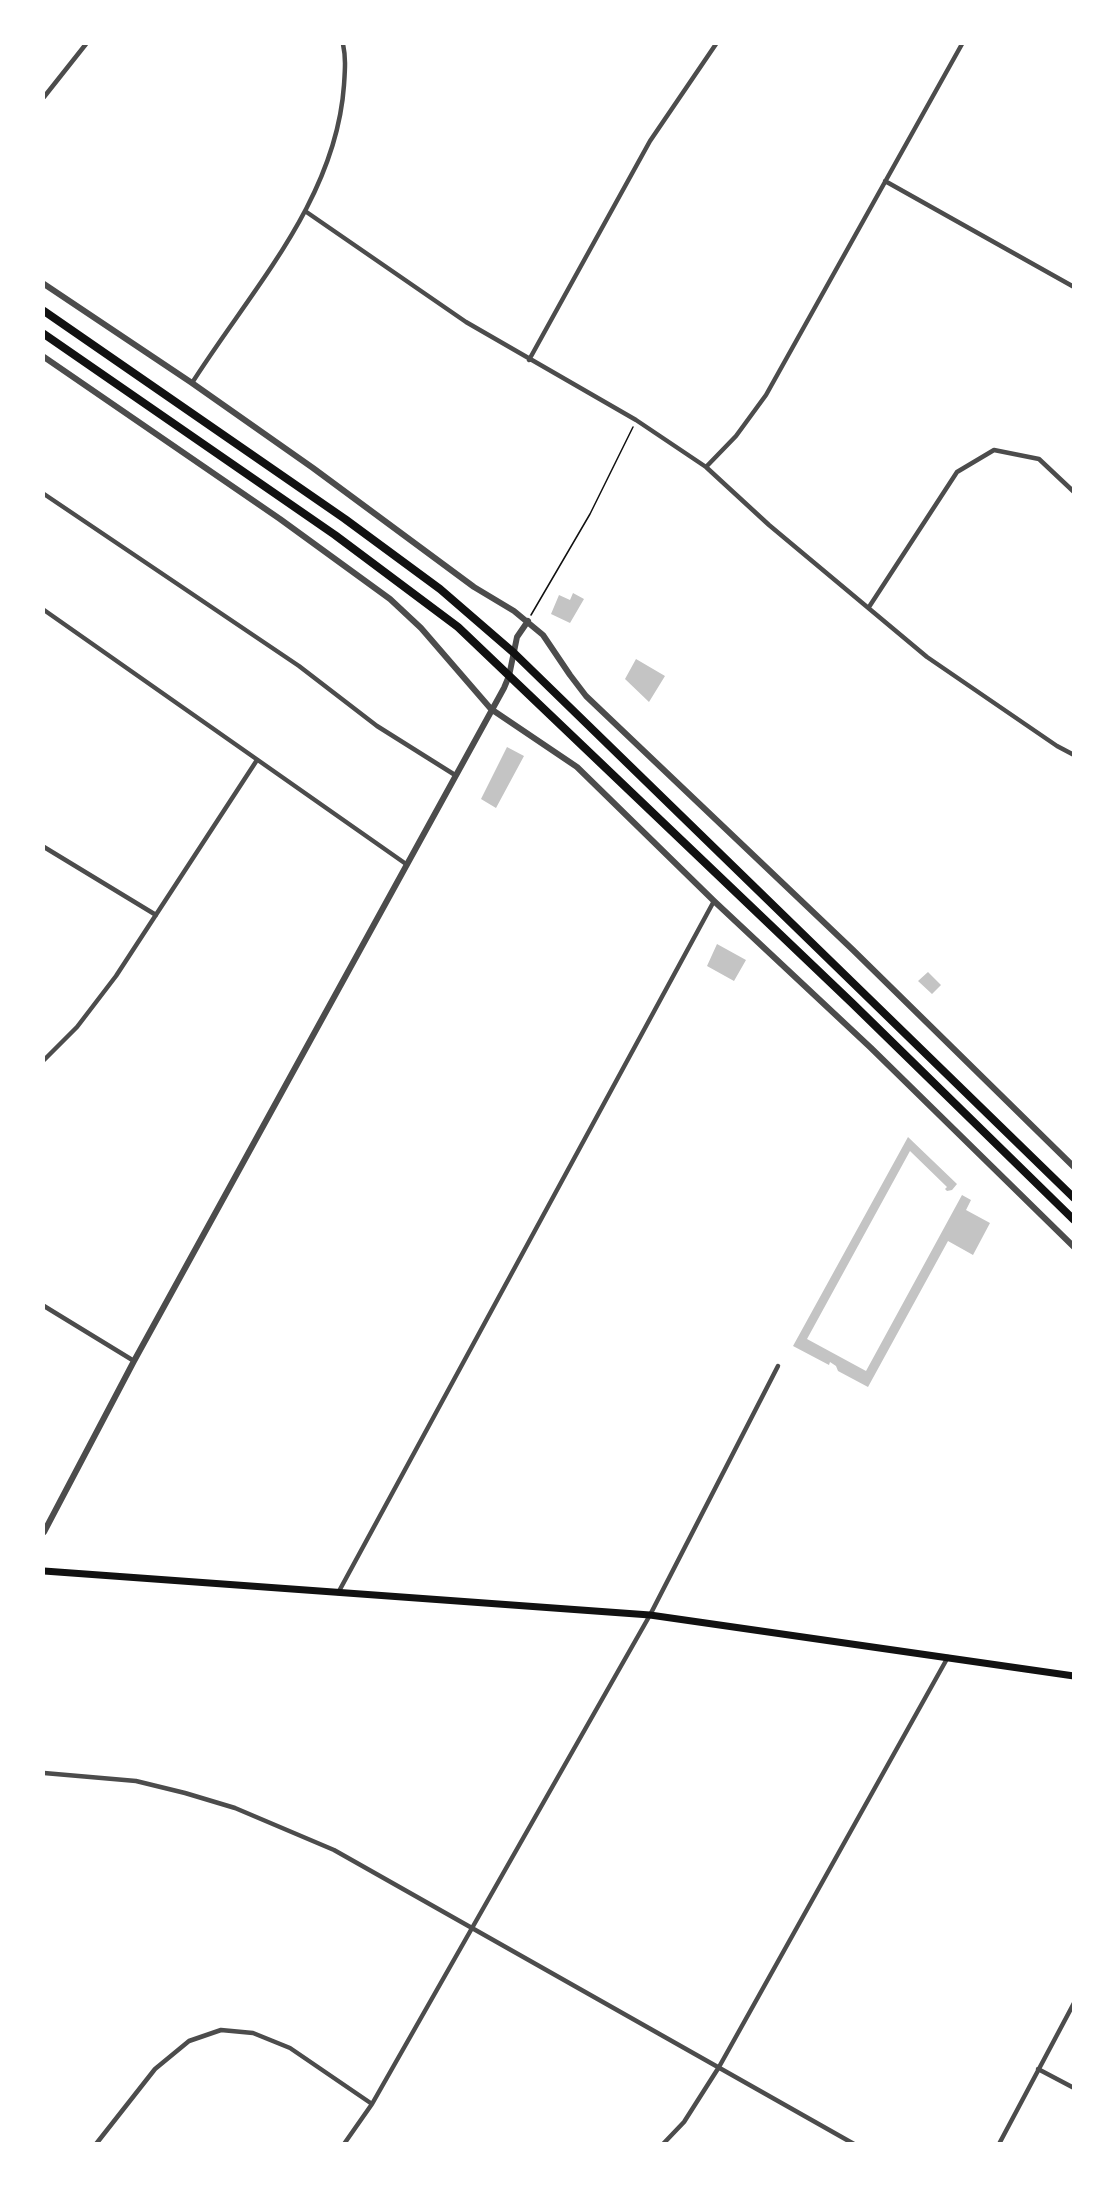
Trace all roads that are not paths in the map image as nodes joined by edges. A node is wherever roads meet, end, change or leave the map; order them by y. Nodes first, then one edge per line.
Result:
1 (86, 44) edge
2 (343, 44) edge
3 (716, 44) edge
4 (962, 44) edge
5 (44, 97) edge
6 (885, 182) junction
7 (305, 211) junction
8 (44, 284) edge
9 (1074, 286) edge
10 (44, 311) edge
11 (44, 334) edge
12 (44, 357) edge
13 (529, 360) junction
14 (192, 383) junction
15 (706, 467) junction
16 (1074, 492) edge
17 (44, 494) edge
18 (869, 607) junction
19 (44, 610) edge
20 (528, 621) junction
21 (514, 653) junction
22 (509, 676) junction
23 (491, 709) junction
24 (1074, 755) edge
25 (257, 760) junction
26 (455, 775) junction
27 (44, 847) edge
28 (406, 864) junction
29 (714, 901) junction
30 (156, 915) junction
31 (44, 1060) edge
32 (1074, 1167) edge
33 (1074, 1198) edge
34 (1074, 1220) edge
35 (1074, 1247) edge
36 (44, 1306) edge
37 (134, 1361) junction
38 (778, 1366) dead end
39 (44, 1532) edge
40 (44, 1571) edge
41 (338, 1593) junction
42 (650, 1616) junction
43 (948, 1657) junction
44 (1074, 1676) edge
45 (44, 1773) edge
46 (474, 1927) junction
47 (1074, 2003) edge
48 (719, 2067) junction
49 (1038, 2069) junction
50 (1074, 2088) edge
51 (372, 2104) junction
52 (96, 2144) edge
53 (344, 2144) edge
54 (663, 2144) edge
55 (854, 2144) edge
56 (999, 2144) edge

1 - 5 street
2 - 7 street
3 - 13 street
4 - 6 street
6 - 9 street
6 - 15 street
7 - 13 street
7 - 14 street
8 - 14 street
10 - 21 main road
11 - 22 main road
12 - 23 street
13 - 15 street
14 - 20 street
15 - 18 street
16 - 18 street
17 - 26 street
18 - 24 street
19 - 25 street
20 - 21 street
20 - 32 street
21 - 22 street
21 - 33 main road
22 - 23 street
22 - 34 main road
23 - 26 street
23 - 29 street
25 - 28 street
25 - 30 street
26 - 28 street
27 - 30 street
28 - 37 street
29 - 35 street
29 - 41 street
30 - 31 street
36 - 37 street
37 - 39 street
38 - 42 street
40 - 41 main road
41 - 42 main road
42 - 43 main road
42 - 46 street
43 - 44 main road
43 - 48 street
45 - 46 street
46 - 48 street
46 - 51 street
47 - 49 street
48 - 54 street
48 - 55 street
49 - 50 street
49 - 56 street
51 - 52 street
51 - 53 street

